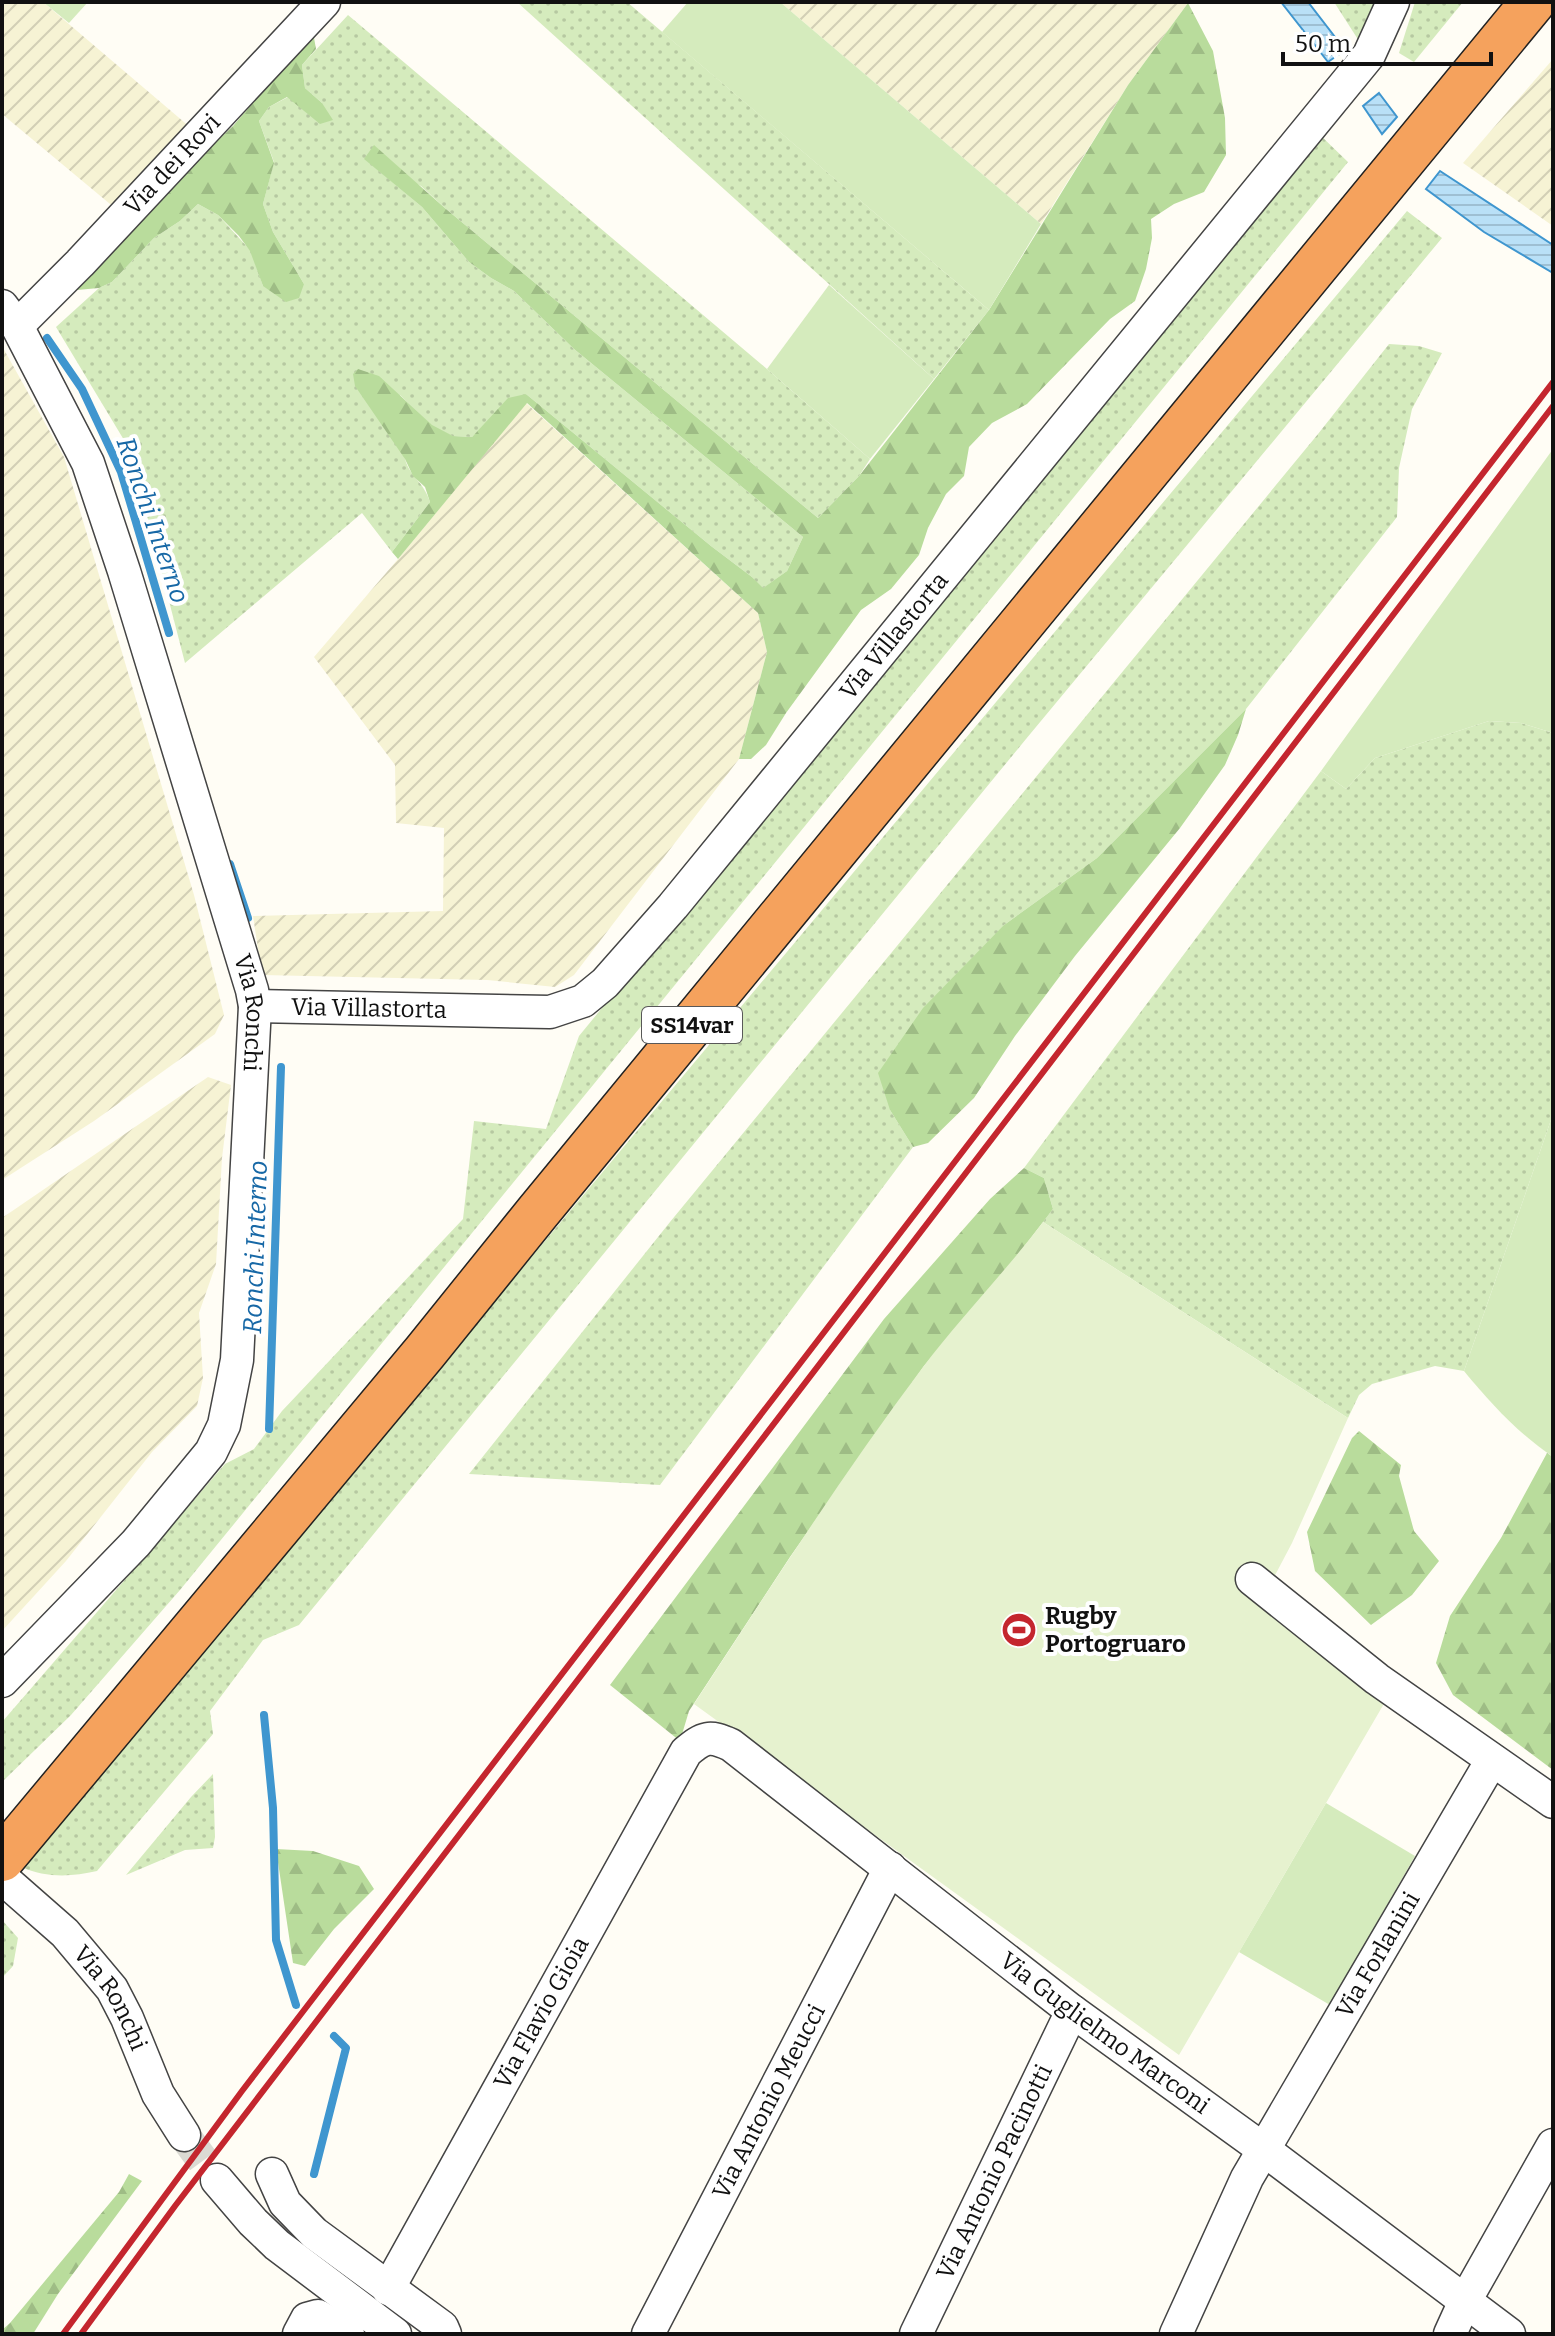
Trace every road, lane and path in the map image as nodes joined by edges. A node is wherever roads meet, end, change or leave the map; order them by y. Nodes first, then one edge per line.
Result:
1 (324, 2) edge
2 (1393, 2) edge
3 (1533, 2) edge
4 (9, 316) edge
5 (255, 1006) junction
6 (1252, 1579) dead end
7 (2, 1681) edge
8 (701, 1740) joint
9 (1492, 1760) junction
10 (1553, 1802) edge
11 (5, 1866) edge
12 (890, 1868) junction
13 (1072, 2011) junction
14 (184, 2135) tunnel mouth
15 (1553, 2145) edge
16 (1263, 2149) junction
17 (272, 2174) dead end
18 (217, 2180) tunnel mouth
19 (388, 2289) junction
20 (1465, 2301) junction
21 (299, 2334) edge
22 (348, 2334) edge
23 (395, 2334) edge
24 (445, 2334) edge
25 (648, 2334) edge
26 (916, 2334) edge
27 (1176, 2334) edge
28 (1450, 2334) edge
29 (1509, 2334) edge

1 - 4 street, Via dei Rovi
2 - 5 street, Via Villastorta
3 - 11 highway, SS14var
4 - 5 street, Via Ronchi
5 - 7 street, Via Ronchi
6 - 9 street
8 - 12 street, Via Guglielmo Marconi
8 - 19 street, Via Flavio Gioia
9 - 10 street
9 - 16 street, Via Forlanini
11 - 14 street, Via Ronchi
12 - 13 street, Via Guglielmo Marconi
12 - 25 street, Via Antonio Meucci
13 - 16 street, Via Guglielmo Marconi
13 - 26 street, Via Antonio Pacinotti
15 - 20 street
16 - 20 street, Via Guglielmo Marconi
16 - 27 street, Via Forlanini
17 - 19 street
18 - 23 street
19 - 24 street
20 - 28 street
20 - 29 street, Via Guglielmo Marconi
21 - 22 street

